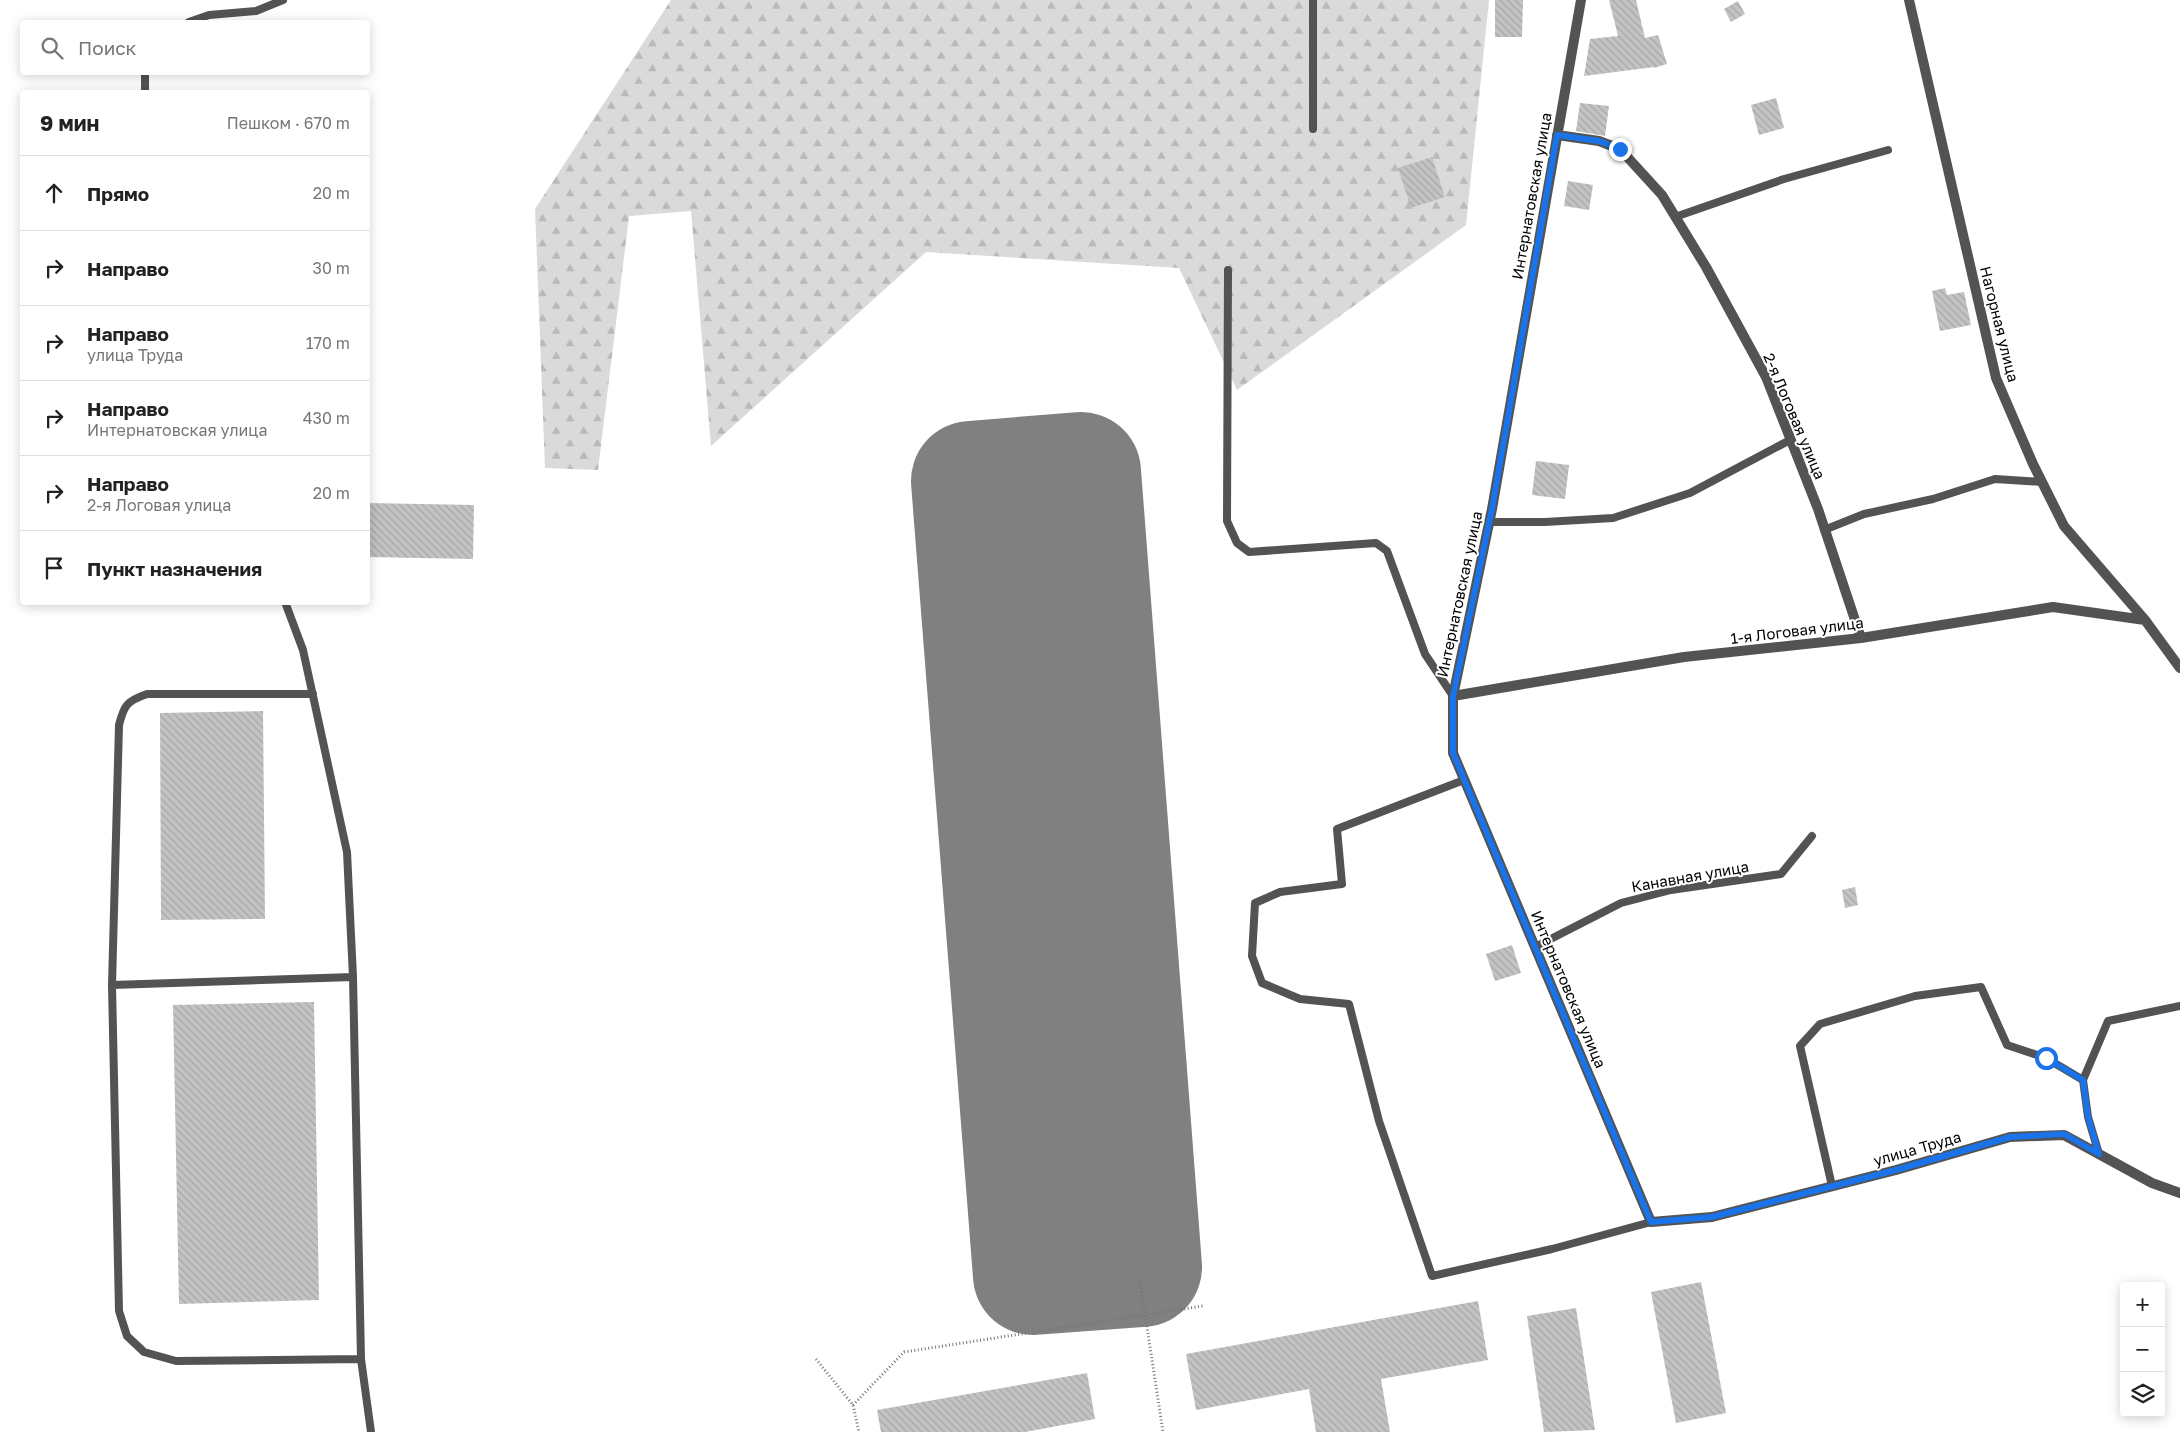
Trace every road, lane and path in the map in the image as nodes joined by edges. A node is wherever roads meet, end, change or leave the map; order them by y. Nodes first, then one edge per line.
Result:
1 (283, 0) edge
2 (1313, 0) edge
3 (1581, 0) edge
4 (1909, 0) edge
5 (195, 20) edge
6 (145, 75) edge
7 (145, 90) edge
8 (1313, 129) dead end
9 (1557, 135) junction
10 (1888, 150) dead end
11 (1675, 217) junction
12 (1228, 270) dead end
13 (1790, 440) junction
14 (2042, 482) junction
15 (1489, 522) junction
16 (1824, 530) junction
17 (286, 605) edge
18 (2145, 620) junction
19 (1861, 638) junction
20 (2180, 668) edge
21 (313, 694) junction
22 (1453, 696) junction
23 (1464, 780) junction
24 (1812, 836) dead end
25 (1535, 947) junction
26 (352, 977) junction
27 (112, 985) junction
28 (2180, 1006) edge
29 (2083, 1080) junction
30 (2099, 1154) junction
31 (1832, 1186) junction
32 (2180, 1194) edge
33 (1651, 1222) junction
34 (1140, 1281) dead end
35 (1203, 1306) dead end
36 (1145, 1314) junction
37 (361, 1359) junction
38 (816, 1359) dead end
39 (853, 1405) junction
40 (371, 1432) edge
41 (859, 1432) edge
42 (1163, 1432) edge

1 - 5 lane
2 - 8 lane
3 - 9 street, Интернатовская улица
4 - 14 street, Нагорная улица
6 - 7 lane
9 - 11 street, 2-я Логовая улица
9 - 15 street, Интернатовская улица
10 - 11 lane
11 - 13 street, 2-я Логовая улица
12 - 22 lane
13 - 15 lane
13 - 16 street, 2-я Логовая улица
14 - 16 lane
14 - 18 street, Нагорная улица
15 - 22 street, Интернатовская улица
16 - 19 street, 2-я Логовая улица
17 - 21 lane
18 - 19 street, 1-я Логовая улица
18 - 20 street, Нагорная улица
19 - 22 street, 1-я Логовая улица
21 - 26 lane
21 - 27 lane
22 - 23 street, Интернатовская улица
23 - 25 street, Интернатовская улица
23 - 33 lane
24 - 25 lane, Канавная улица
25 - 33 street, Интернатовская улица
26 - 27 lane
26 - 37 lane
27 - 37 lane
28 - 29 lane
29 - 30 lane
29 - 31 lane
30 - 31 street, улица Труда
30 - 32 street, улица Труда
31 - 33 street, улица Труда
34 - 36 path
35 - 36 path
36 - 39 path
36 - 42 path
37 - 40 lane
38 - 39 path
39 - 41 path

